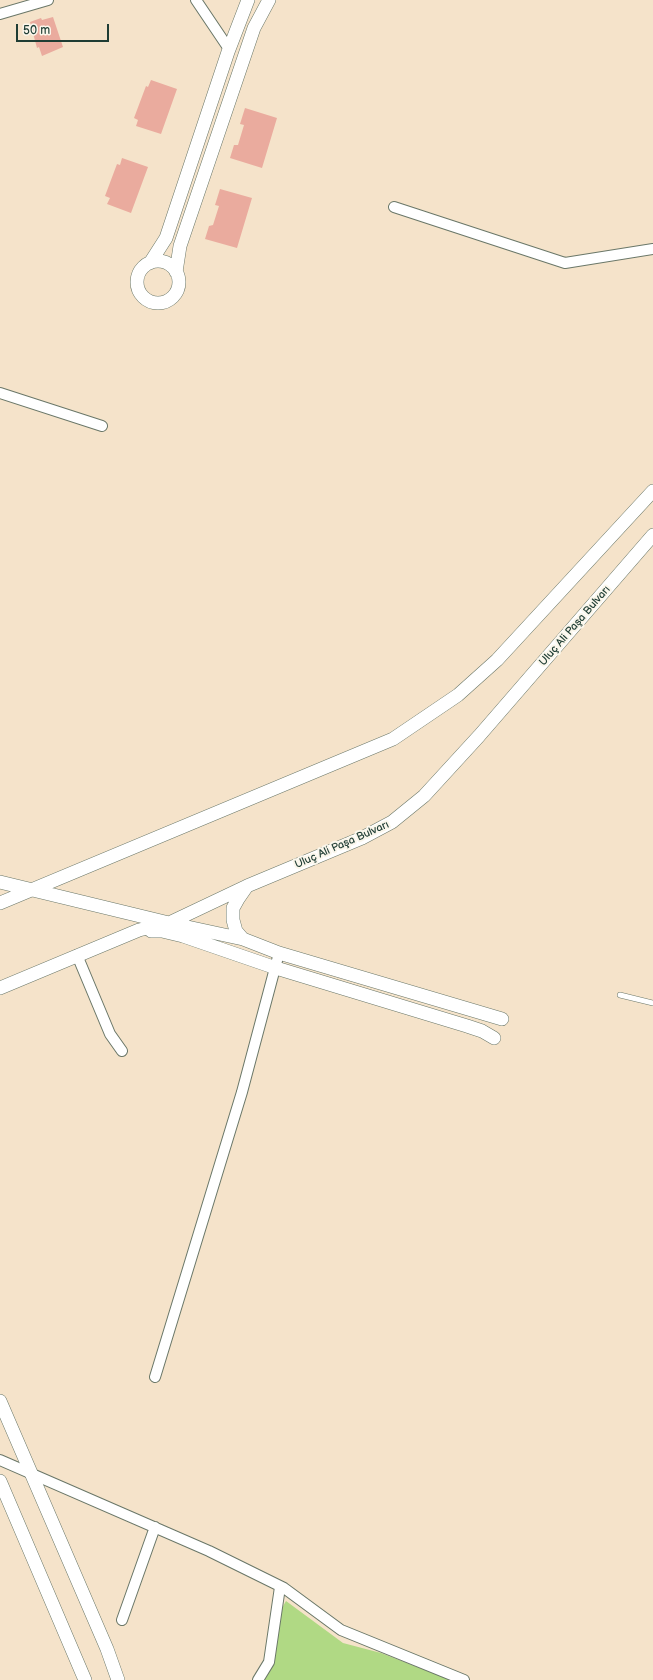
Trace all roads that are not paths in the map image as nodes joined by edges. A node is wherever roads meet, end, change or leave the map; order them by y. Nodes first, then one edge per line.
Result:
1 (48, 0) edge
2 (196, 0) edge
3 (248, 0) edge
4 (269, 0) edge
5 (0, 14) edge
6 (229, 49) junction
7 (394, 207) dead end
8 (653, 249) edge
9 (150, 263) junction
10 (176, 272) junction
11 (0, 392) edge
12 (102, 426) dead end
13 (653, 491) edge
14 (653, 536) edge
15 (0, 882) edge
16 (247, 886) junction
17 (31, 889) junction
18 (0, 903) edge
19 (169, 923) junction
20 (139, 930) junction
21 (244, 939) junction
22 (279, 953) junction
23 (77, 956) junction
24 (276, 968) junction
25 (0, 988) edge
26 (620, 995) dead end
27 (653, 1004) edge
28 (502, 1019) dead end
29 (494, 1038) dead end
30 (122, 1051) dead end
31 (155, 1377) dead end
32 (0, 1401) edge
33 (0, 1460) edge
34 (32, 1474) junction
35 (0, 1481) edge
36 (155, 1527) junction
37 (280, 1587) junction
38 (122, 1620) dead end
39 (85, 1680) edge
40 (118, 1680) edge
41 (258, 1680) edge
42 (464, 1680) edge

1 - 5 street
2 - 6 street
3 - 6 street
4 - 10 street
6 - 9 street
7 - 8 street
9 - 10 street
9 - 10 street
11 - 12 street
13 - 17 street
14 - 16 street, Uluç Ali Paşa Bulvarı
15 - 17 street
16 - 19 street, Uluç Ali Paşa Bulvarı
16 - 21 street
17 - 18 street
17 - 19 street
19 - 20 street, Uluç Ali Paşa Bulvarı
19 - 21 street
20 - 23 street, Uluç Ali Paşa Bulvarı
20 - 24 street
21 - 22 street
22 - 24 street
22 - 28 street
23 - 25 street, Uluç Ali Paşa Bulvarı
23 - 30 street
24 - 29 street
24 - 31 street
26 - 27 lane
32 - 34 street
33 - 34 street
34 - 36 street
34 - 40 street
35 - 39 street
36 - 37 street
36 - 38 street
37 - 41 street
37 - 42 street

